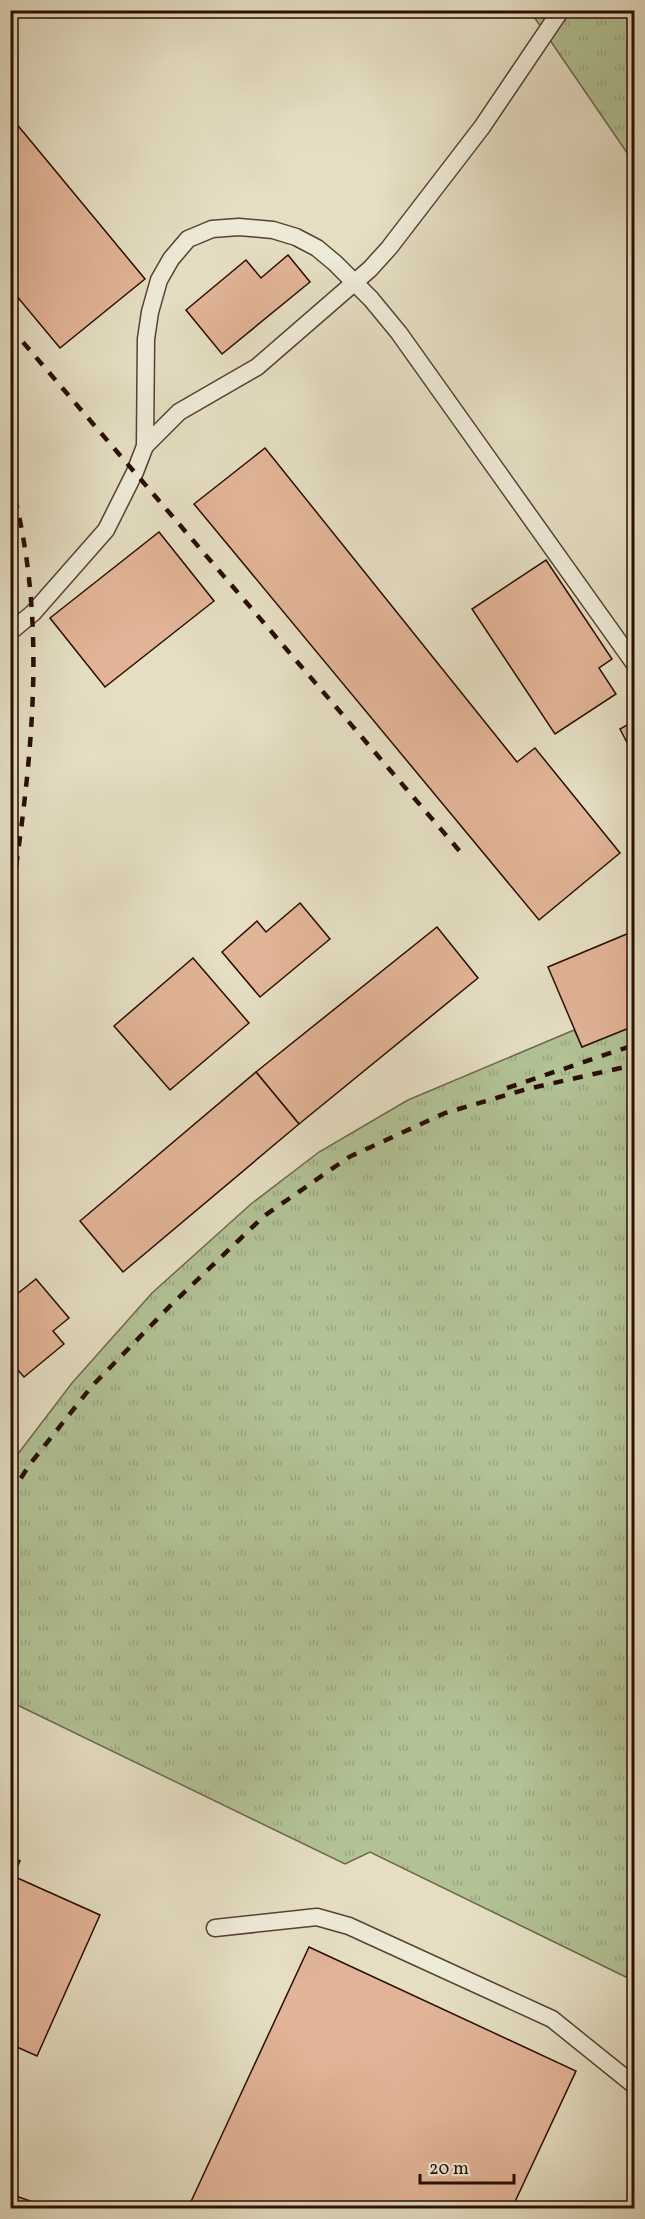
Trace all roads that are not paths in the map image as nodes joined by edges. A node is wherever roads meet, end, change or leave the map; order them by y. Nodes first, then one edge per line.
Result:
1 (561, 10) edge
2 (354, 282) junction
3 (145, 446) junction
4 (10, 632) edge
5 (634, 663) edge
6 (215, 1928) dead end
7 (634, 2085) edge

1 - 2 lane
2 - 3 lane
2 - 3 lane
2 - 5 lane
3 - 4 lane
6 - 7 lane

